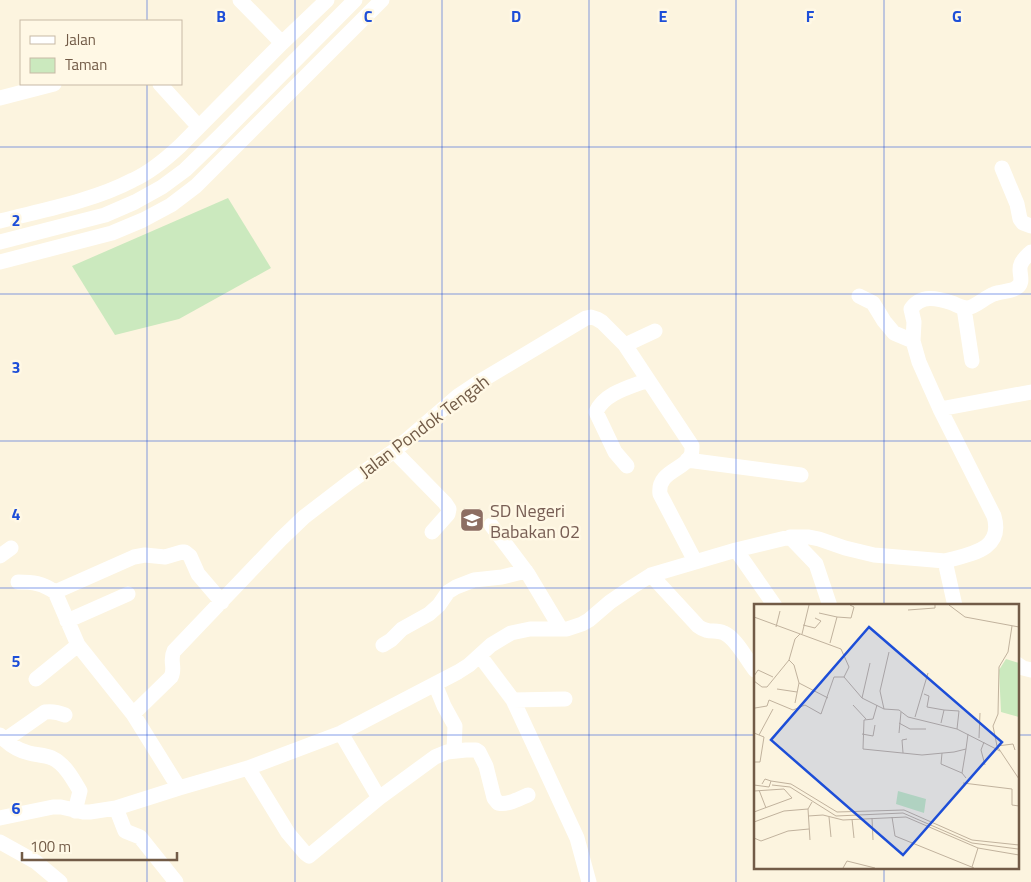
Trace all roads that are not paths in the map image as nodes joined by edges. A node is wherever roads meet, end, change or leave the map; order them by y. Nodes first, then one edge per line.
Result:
1 (240, 0) edge
2 (326, 0) edge
3 (356, 0) edge
4 (382, 0) edge
5 (282, 43) junction
6 (50, 85) edge
7 (161, 85) edge
8 (0, 98) edge
9 (199, 127) junction
10 (1002, 168) dead end
11 (0, 221) edge
12 (1031, 226) edge
13 (0, 242) edge
14 (1031, 252) edge
15 (0, 262) edge
16 (859, 296) dead end
17 (964, 308) junction
18 (655, 331) dead end
19 (913, 341) junction
20 (625, 345) junction
21 (972, 361) dead end
22 (648, 380) junction
23 (1031, 392) edge
24 (940, 410) junction
25 (394, 451) junction
26 (687, 460) junction
27 (627, 466) dead end
28 (801, 475) dead end
29 (491, 525) dead end
30 (432, 532) dead end
31 (790, 537) junction
32 (736, 550) junction
33 (695, 561) junction
34 (946, 561) junction
35 (526, 571) junction
36 (651, 575) junction
37 (18, 582) dead end
38 (55, 592) junction
39 (128, 594) dead end
40 (222, 602) junction
41 (774, 604) edge
42 (829, 604) edge
43 (955, 604) edge
44 (67, 621) junction
45 (561, 629) junction
46 (78, 645) junction
47 (383, 645) dead end
48 (480, 656) junction
49 (1018, 665) edge
50 (754, 669) edge
51 (1031, 670) edge
52 (36, 678) dead end
53 (435, 684) junction
54 (565, 699) dead end
55 (513, 700) junction
56 (133, 714) junction
57 (65, 715) dead end
58 (341, 733) junction
59 (3, 737) edge
60 (454, 750) junction
61 (248, 768) junction
62 (179, 788) junction
63 (528, 795) dead end
64 (379, 798) junction
65 (116, 808) junction
66 (76, 811) junction
67 (0, 818) edge
68 (1, 844) edge
69 (60, 882) edge
70 (176, 882) edge
71 (589, 882) edge

1 - 5 street
2 - 5 street
3 - 13 street
4 - 15 street
5 - 9 street
6 - 8 street
7 - 9 street
9 - 11 street
10 - 12 street
14 - 17 street
16 - 19 street
17 - 19 street
17 - 21 street
18 - 20 street
19 - 24 street
20 - 22 street, Jalan Pondok Tengah
20 - 25 street, Jalan Pondok Tengah
22 - 26 street, Jalan Pondok Tengah
22 - 27 street
23 - 24 street
24 - 34 street
25 - 30 street
25 - 40 street, Jalan Pondok Tengah
26 - 28 street
26 - 33 street
29 - 35 street
31 - 32 street
31 - 34 street
31 - 42 street
32 - 33 street
32 - 41 street
33 - 36 street
34 - 43 street
35 - 45 street
35 - 47 street
36 - 45 street
36 - 50 street
37 - 38 street
38 - 40 street
38 - 44 street
39 - 44 street
40 - 56 street, Jalan Pondok Tengah
44 - 46 street
45 - 48 street
46 - 52 street
46 - 56 street
48 - 53 street
48 - 55 street
49 - 51 street
53 - 58 street
53 - 60 street
54 - 55 street
55 - 71 street
56 - 62 street
57 - 59 street
58 - 61 street
58 - 64 street
59 - 66 street
60 - 63 street
60 - 64 street
61 - 62 street
61 - 64 street
62 - 65 street
65 - 66 street
65 - 70 street
66 - 67 street
68 - 69 street

